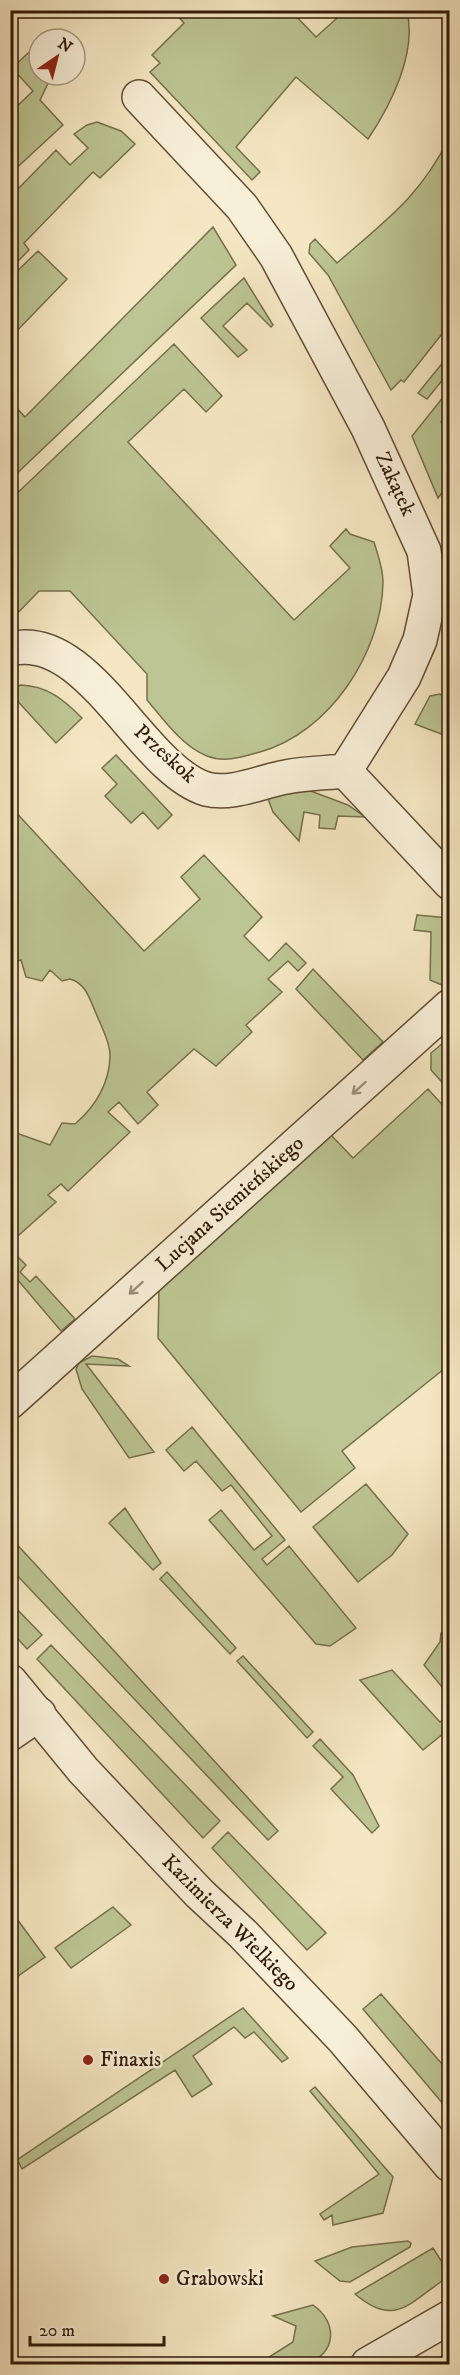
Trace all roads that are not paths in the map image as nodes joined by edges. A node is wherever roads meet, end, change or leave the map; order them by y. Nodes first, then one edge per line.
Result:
1 (139, 97) dead end
2 (10, 649) edge
3 (345, 771) junction
4 (450, 882) edge
5 (450, 1006) edge
6 (10, 1402) edge
7 (10, 1681) edge
8 (39, 1714) junction
9 (10, 1734) edge
10 (450, 2165) edge
11 (450, 2317) edge
12 (368, 2364) edge

1 - 3 street, Zakątek
2 - 3 street, Przeskok
3 - 4 street
5 -> 6 street, Lucjana Siemieńskiego
7 - 8 street, Kazimierza Wielkiego
8 - 9 street
8 - 10 street, Kazimierza Wielkiego
11 - 12 street

